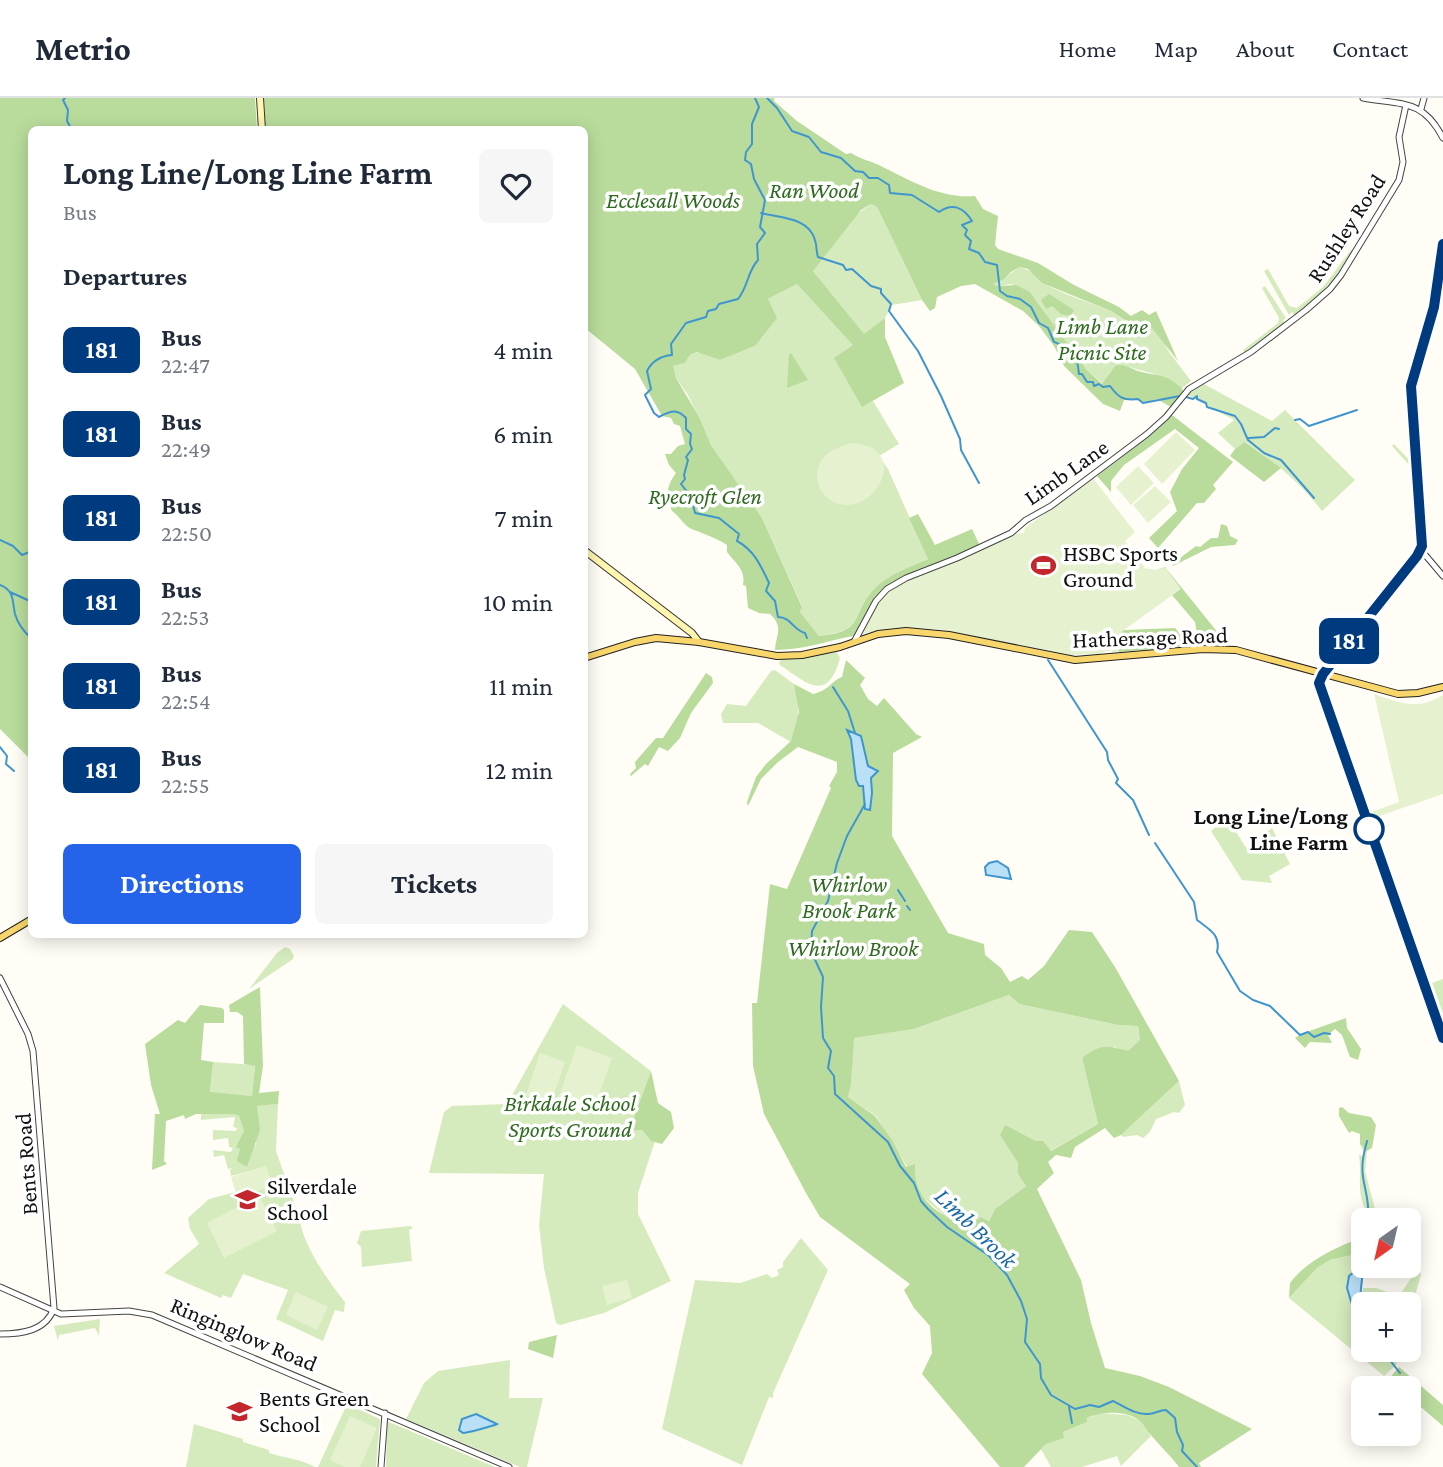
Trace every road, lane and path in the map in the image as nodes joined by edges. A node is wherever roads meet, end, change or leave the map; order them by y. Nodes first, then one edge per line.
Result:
1 (260, 98) edge
2 (1363, 98) edge
3 (1424, 98) edge
4 (1406, 105) junction
5 (1421, 109) junction
6 (262, 126) edge
7 (1443, 138) edge
8 (1443, 243) edge
9 (1297, 318) joint
10 (1421, 550) junction
11 (588, 553) edge
12 (1443, 576) edge
13 (699, 642) junction
14 (854, 642) junction
15 (588, 657) edge
16 (1323, 674) junction
17 (1443, 687) edge
18 (28, 921) edge
19 (0, 938) edge
20 (0, 978) edge
21 (0, 1287) edge
22 (52, 1312) junction
23 (0, 1334) edge
24 (385, 1413) junction
25 (380, 1467) edge
26 (509, 1467) edge

1 - 6 main road
2 - 4 street
3 - 5 street
4 - 5 street
4 - 9 street, Rushley Road
5 - 7 street
8 - 10 street
9 - 14 street, Limb Lane
10 - 12 street
10 - 16 street
11 - 13 main road
13 - 14 main road, Hathersage Road
13 - 15 main road, Hathersage Road
14 - 16 main road, Hathersage Road
16 - 17 main road, Hathersage Road
18 - 19 main road
20 - 22 street, Bents Road
21 - 22 street
22 - 23 street
22 - 24 street, Ringinglow Road
24 - 25 street
24 - 26 street, Ringinglow Road

